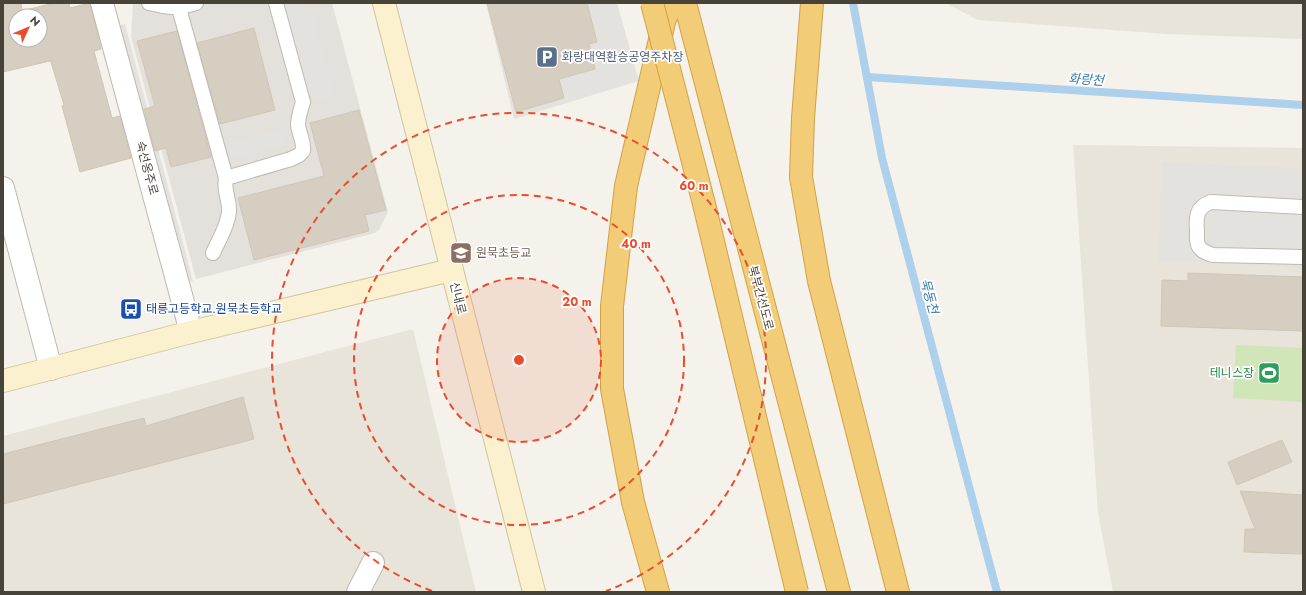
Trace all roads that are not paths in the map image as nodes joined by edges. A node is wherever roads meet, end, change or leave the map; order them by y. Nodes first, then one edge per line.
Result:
1 (102, 3) edge
2 (149, 3) edge
3 (196, 3) edge
4 (276, 3) edge
5 (384, 3) edge
6 (652, 3) edge
7 (673, 3) edge
8 (685, 3) edge
9 (812, 3) edge
10 (179, 8) junction
11 (226, 178) junction
12 (3, 188) edge
13 (1303, 206) edge
14 (212, 253) dead end
15 (1303, 257) edge
16 (451, 270) junction
17 (191, 332) junction
18 (51, 369) junction
19 (3, 381) edge
20 (374, 563) dead end
21 (358, 592) edge
22 (534, 592) edge
23 (658, 592) edge
24 (797, 592) edge
25 (839, 592) edge
26 (898, 592) edge

1 - 17 street, 숙선옹주로
2 - 10 lane
3 - 10 lane
4 - 11 lane
5 - 16 main road, 신내로
6 - 24 highway, bridge
7 - 23 highway
8 - 25 highway, 북부간선도로
9 - 26 highway
10 - 11 lane
11 - 14 lane
12 - 18 street
13 - 15 lane
16 - 17 main road
16 - 22 main road, 신내로
17 - 18 main road
18 - 19 main road
20 - 21 street

